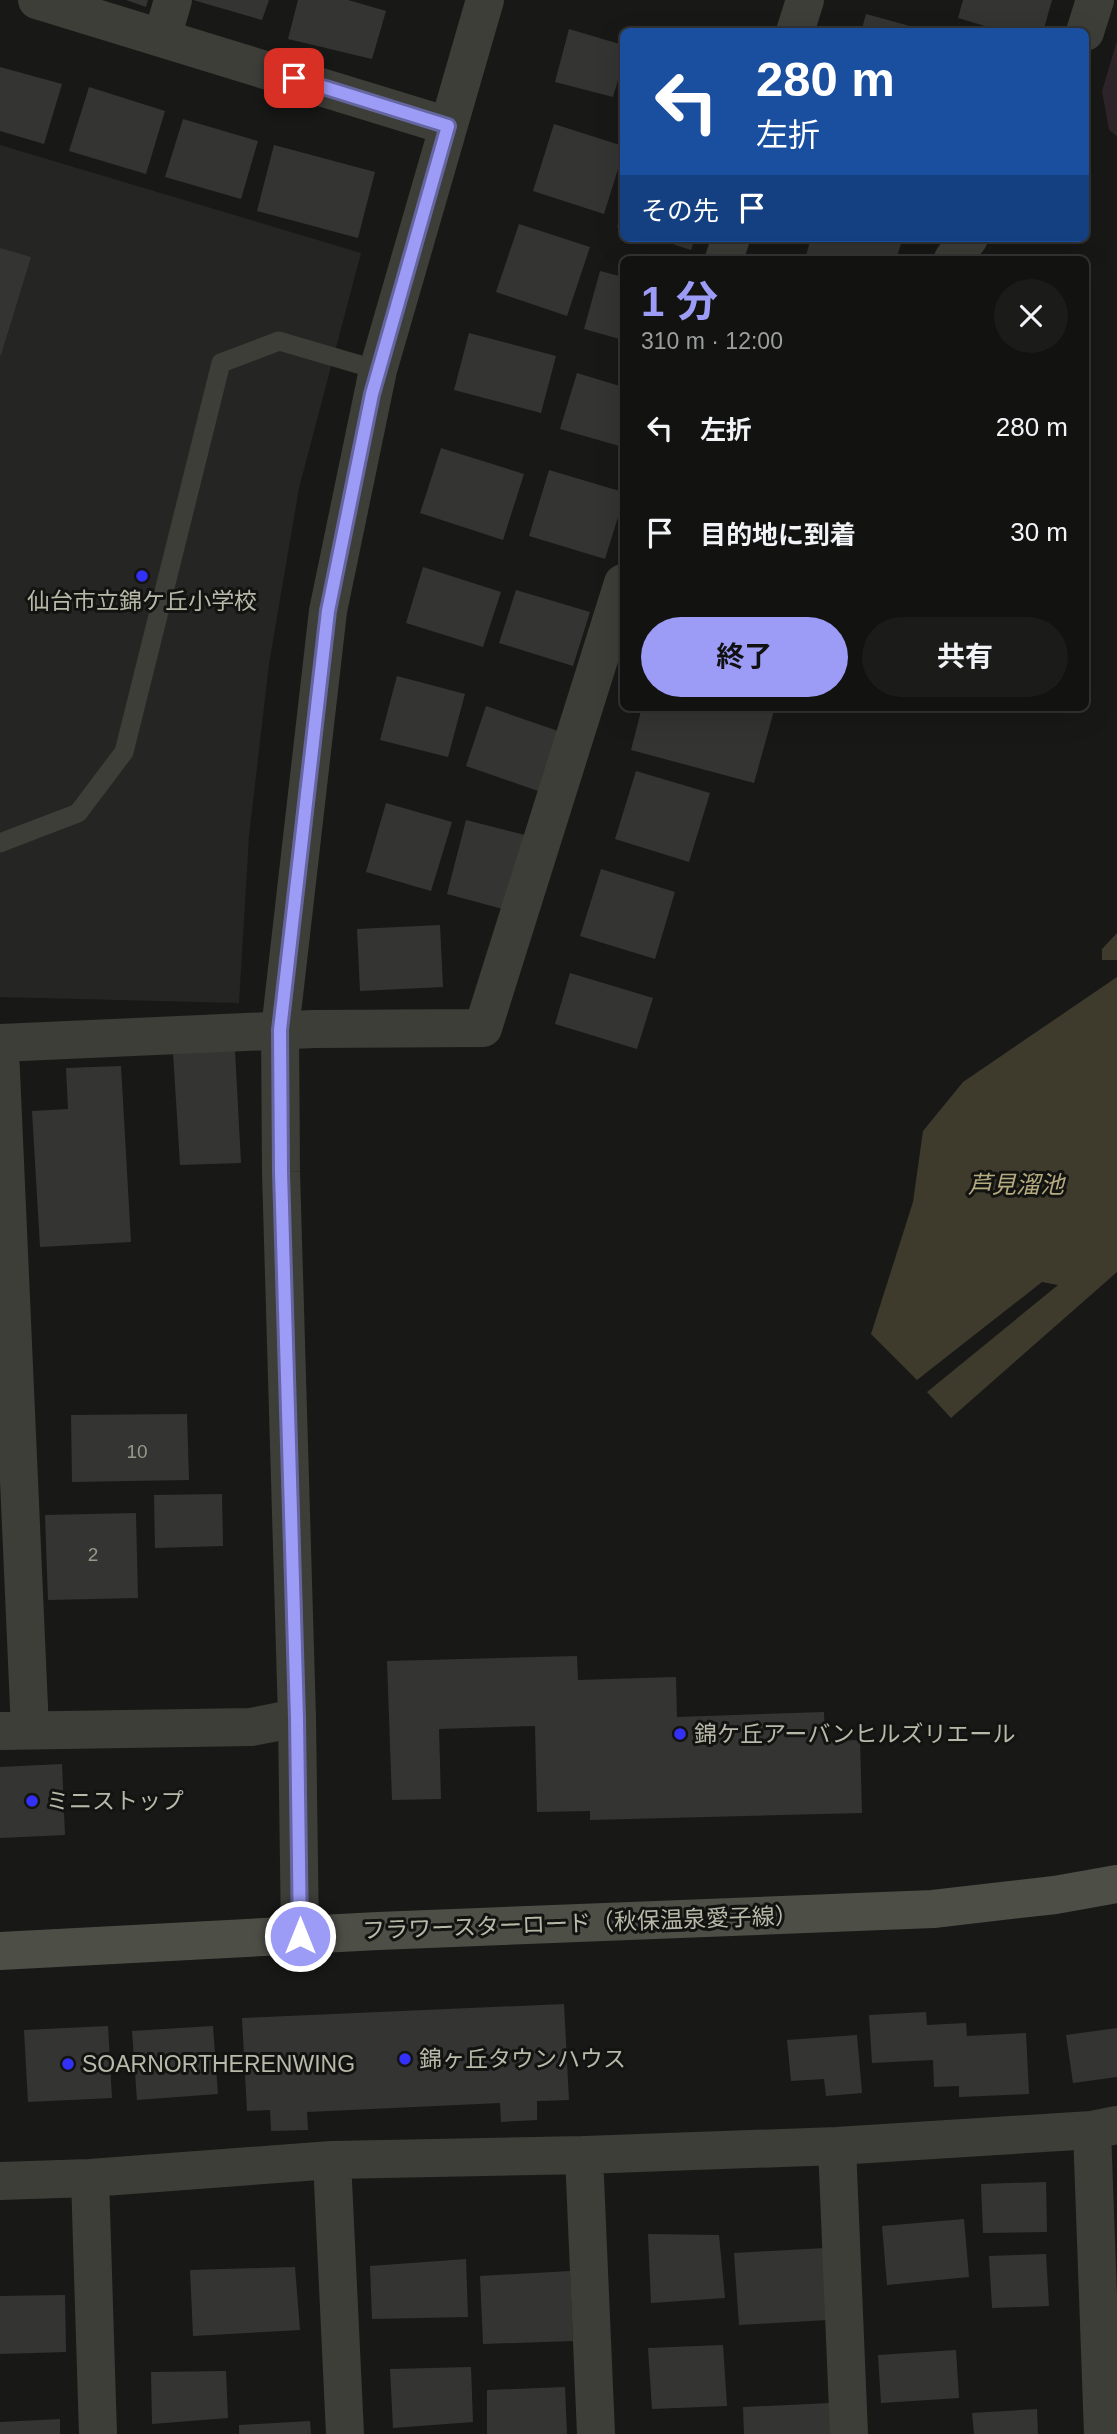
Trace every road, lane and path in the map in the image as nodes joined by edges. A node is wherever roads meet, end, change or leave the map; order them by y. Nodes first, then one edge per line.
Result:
1 (37, 0) edge
2 (173, 0) edge
3 (485, 0) edge
4 (804, 0) edge
5 (1095, 0) edge
6 (796, 28) edge
7 (1086, 28) edge
8 (162, 38) junction
9 (448, 126) junction
10 (966, 242) edge
11 (955, 256) edge
12 (378, 370) junction
13 (620, 593) edge
14 (0, 843) edge
15 (280, 1030) junction
16 (0, 1043) edge
17 (0, 1049) edge
18 (297, 1718) junction
19 (15, 1730) edge
20 (1117, 1884) edge
21 (300, 1936) junction
22 (0, 1951) edge
23 (1105, 2127) edge
24 (837, 2146) junction
25 (584, 2155) junction
26 (332, 2160) junction
27 (90, 2178) junction
28 (0, 2181) edge
29 (98, 2434) edge
30 (345, 2434) edge
31 (596, 2434) edge
32 (849, 2434) edge
33 (1103, 2434) edge

1 - 8 street
2 - 8 street
3 - 9 street
4 - 6 street
5 - 7 street
8 - 9 street
9 - 12 street
10 - 11 street
12 - 14 lane
12 - 15 street
13 - 15 street
15 - 16 street
15 - 18 street
17 - 19 street
18 - 19 street
18 - 21 street
20 - 21 main road, フラワースターロード（秋保温泉愛子線）
21 - 22 main road, フラワースターロード（秋保温泉愛子線）
23 - 24 street
23 - 33 street
24 - 25 street
24 - 32 street
25 - 26 street
25 - 31 street
26 - 27 street
26 - 30 street
27 - 28 street
27 - 29 street

